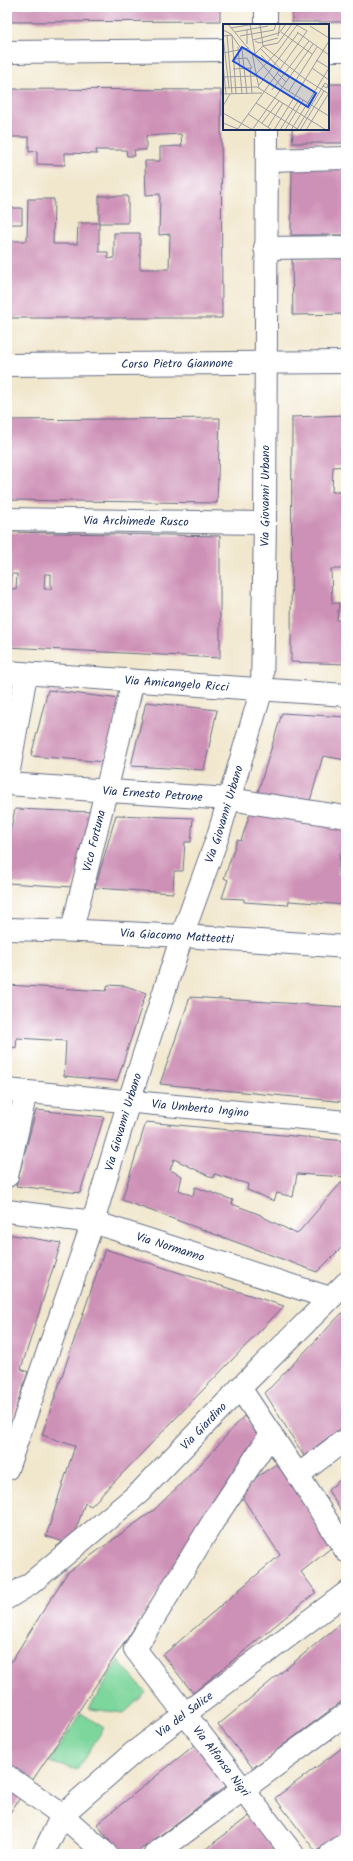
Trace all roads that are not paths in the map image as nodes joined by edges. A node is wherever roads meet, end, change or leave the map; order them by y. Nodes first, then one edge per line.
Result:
1 (266, 7) edge
2 (266, 24) edge
3 (223, 50) edge
4 (329, 50) edge
5 (346, 50) edge
6 (7, 52) edge
7 (267, 130) edge
8 (346, 158) edge
9 (267, 160) junction
10 (346, 247) edge
11 (265, 248) junction
12 (346, 362) edge
13 (266, 363) junction
14 (7, 365) edge
15 (7, 519) edge
16 (265, 523) junction
17 (16, 673) edge
18 (133, 681) junction
19 (262, 689) junction
20 (346, 695) edge
21 (7, 782) edge
22 (107, 790) junction
23 (228, 799) junction
24 (346, 817) edge
25 (7, 929) edge
26 (72, 930) junction
27 (182, 936) junction
28 (346, 947) edge
29 (16, 1091) edge
30 (129, 1101) junction
31 (346, 1122) edge
32 (7, 1176) edge
33 (7, 1211) edge
34 (93, 1222) junction
35 (346, 1283) edge
36 (330, 1298) junction
37 (240, 1388) junction
38 (271, 1434) junction
39 (346, 1439) edge
40 (8, 1460) edge
41 (298, 1475) junction
42 (346, 1551) edge
43 (346, 1593) edge
44 (7, 1598) edge
45 (185, 1714) junction
46 (346, 1714) edge
47 (7, 1776) edge
48 (242, 1789) junction
49 (62, 1815) junction
50 (346, 1844) edge
51 (43, 1854) edge
52 (106, 1854) edge
53 (155, 1854) edge
54 (293, 1854) edge
55 (331, 1854) edge

1 - 2 street
3 - 6 street
4 - 5 street
7 - 9 street, Via Giovanni Urbano
8 - 9 street
9 - 11 street, Via Giovanni Urbano
10 - 11 street
11 - 13 street, Via Giovanni Urbano
12 - 13 street, Corso Pietro Giannone
13 - 14 street, Corso Pietro Giannone
13 - 16 street, Via Giovanni Urbano
15 - 16 street, Via Archimede Rusco
16 - 19 street, Via Giovanni Urbano
17 - 18 street, Via Amicangelo Ricci
17 - 21 street
18 - 19 street, Via Amicangelo Ricci
18 - 22 street, Vico Fortuna
19 - 20 street, Via Amicangelo Ricci
19 - 23 street, Via Giovanni Urbano
21 - 22 street, Via Ernesto Petrone
22 - 23 street, Via Ernesto Petrone
22 - 26 street, Vico Fortuna
23 - 24 street, Via Ernesto Petrone
23 - 27 street, Via Giovanni Urbano
25 - 26 street, Via Giacomo Matteotti
26 - 27 street, Via Giacomo Matteotti
27 - 28 street, Via Giacomo Matteotti
27 - 30 street, Via Giovanni Urbano
29 - 30 street, Via Umberto Ingino
29 - 32 street
30 - 31 street, Via Umberto Ingino
30 - 34 street, Via Giovanni Urbano
33 - 34 street, Via Normanno
34 - 36 street, Via Normanno
34 - 40 street, Via Giovanni Urbano
35 - 36 street, Via Giardino
36 - 37 street, Via Giardino
37 - 38 street
37 - 44 street, Via Giardino
38 - 41 street
38 - 45 street, Via Alfonso Nigri
39 - 41 street
41 - 42 street
43 - 45 street, Via del Salice
45 - 48 street, Via Alfonso Nigri
45 - 49 street, Via del Salice
46 - 48 street
47 - 49 street
48 - 53 street
48 - 54 street, Via Alfonso Nigri
49 - 51 street, Via del Salice
49 - 52 street
50 - 55 street

